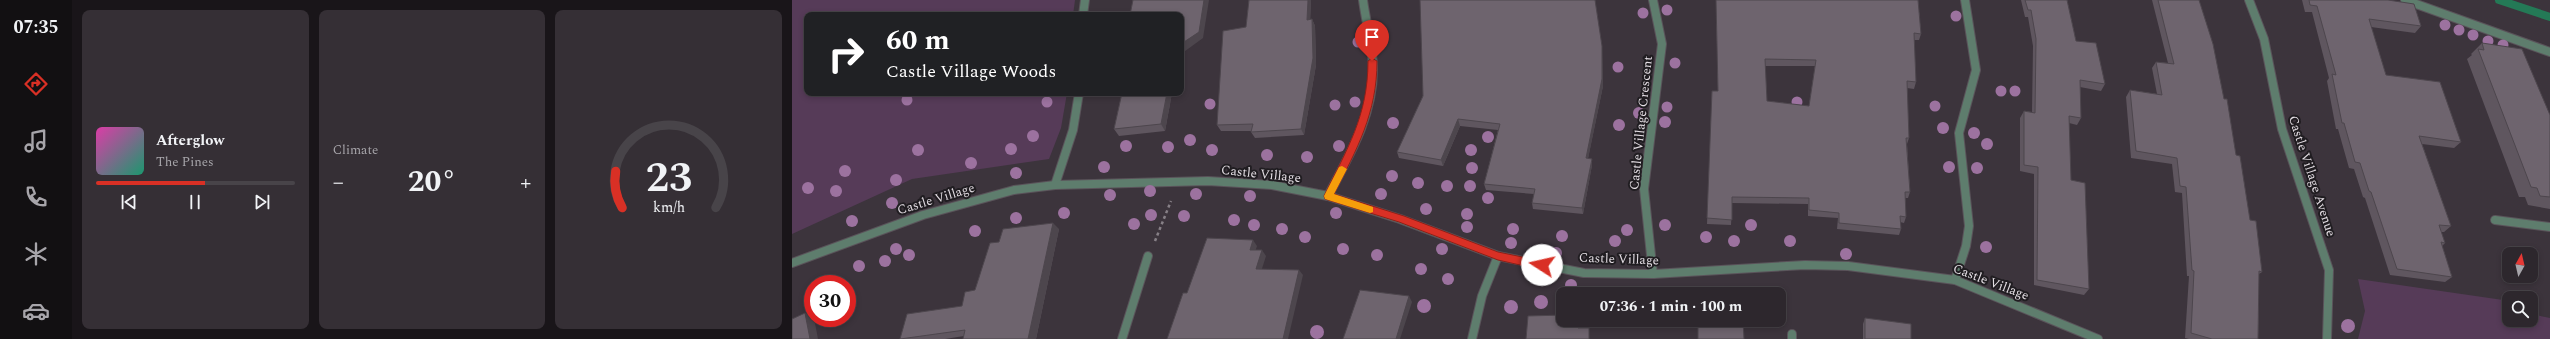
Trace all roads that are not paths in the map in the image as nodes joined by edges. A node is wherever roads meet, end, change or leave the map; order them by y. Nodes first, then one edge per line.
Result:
1 (1085, 0) edge
2 (1363, 0) edge
3 (1653, 0) edge
4 (1965, 0) edge
5 (2249, 0) edge
6 (2405, 0) edge
7 (1083, 12) edge
8 (2550, 52) edge
9 (1079, 96) edge
10 (1055, 185) junction
11 (1328, 196) junction
12 (2495, 220) dead end
13 (2550, 227) edge
14 (1148, 256) road end
15 (1498, 256) junction
16 (792, 263) edge
17 (1653, 274) junction
18 (1955, 280) junction
19 (1122, 339) edge
20 (1472, 339) edge
21 (2098, 339) edge
22 (2327, 339) edge

1 - 7 street
2 - 11 street
3 - 17 street, Castle Village Crescent
4 - 18 street
5 - 22 street, Castle Village Avenue
6 - 8 street
9 - 10 street
10 - 11 street, Castle Village
10 - 16 street, Castle Village
11 - 15 street, Castle Village
12 - 13 street
14 - 19 street
15 - 17 street, Castle Village
15 - 20 street
17 - 18 street, Castle Village
18 - 21 street, Castle Village

